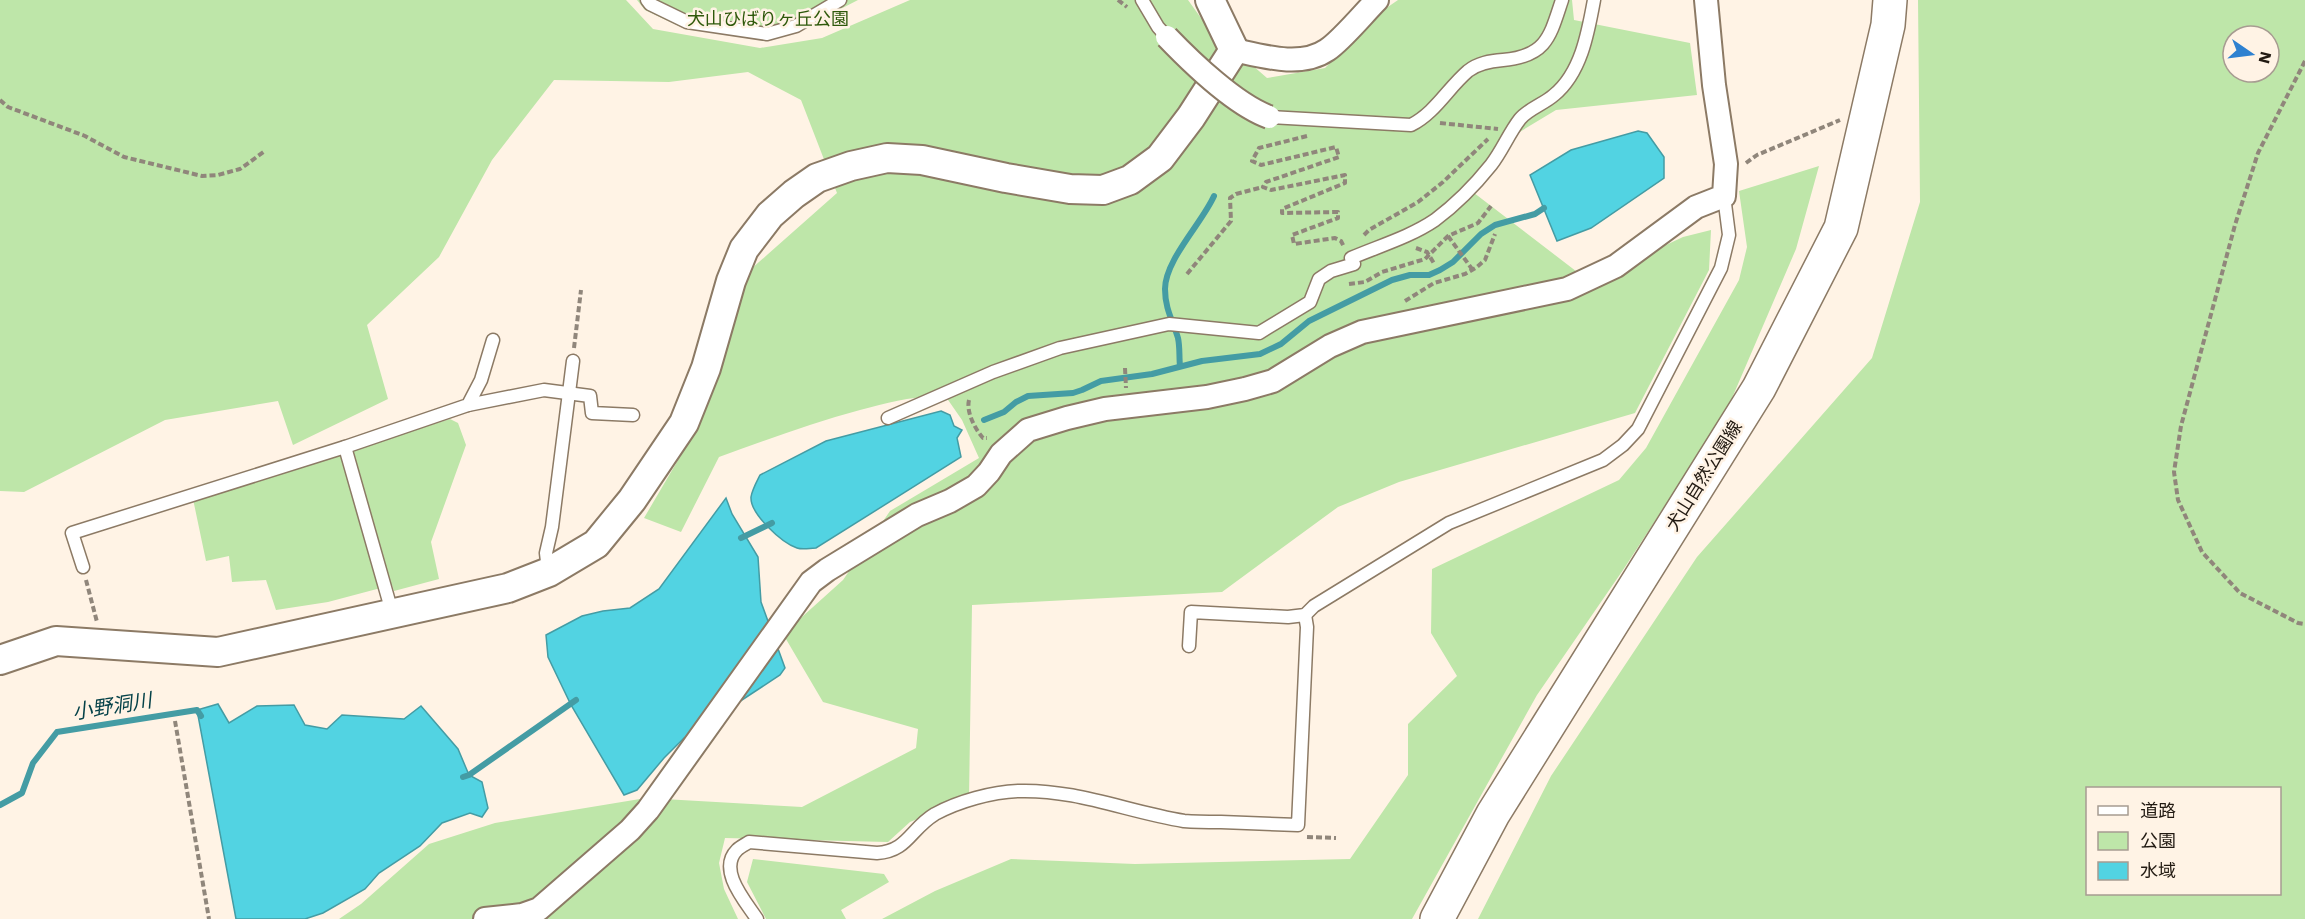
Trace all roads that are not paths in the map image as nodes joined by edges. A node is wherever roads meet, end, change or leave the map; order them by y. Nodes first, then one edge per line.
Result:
1 (647, 0) edge
2 (840, 0) edge
3 (1142, 0) edge
4 (1210, 0) edge
5 (1377, 0) edge
6 (1562, 0) edge
7 (1594, 0) edge
8 (1706, 0) edge
9 (1890, 0) edge
10 (1167, 37) joint
11 (1234, 50) junction
12 (1269, 117) joint
13 (1725, 187) junction
14 (493, 340) dead end
15 (573, 361) road end
16 (569, 392) junction
17 (468, 405) junction
18 (633, 415) dead end
19 (888, 418) dead end
20 (345, 447) junction
21 (83, 567) road end
22 (549, 572) junction
23 (392, 612) junction
24 (1305, 615) junction
25 (1189, 646) dead end
26 (0, 660) edge
27 (485, 919) edge
28 (757, 919) edge
29 (1437, 919) edge

1 - 2 lane
3 - 10 lane
4 - 11 street
5 - 11 street
6 - 12 lane
7 - 19 lane
8 - 13 street
9 - 29 main road, 犬山自然公園線
10 - 12 street, bridge
11 - 22 street
13 - 24 lane
13 - 27 street
14 - 17 lane
15 - 16 lane
16 - 17 lane
16 - 18 lane
16 - 22 lane
17 - 20 lane
20 - 21 lane
20 - 23 lane
22 - 23 street
23 - 26 street
24 - 25 lane
24 - 28 lane

